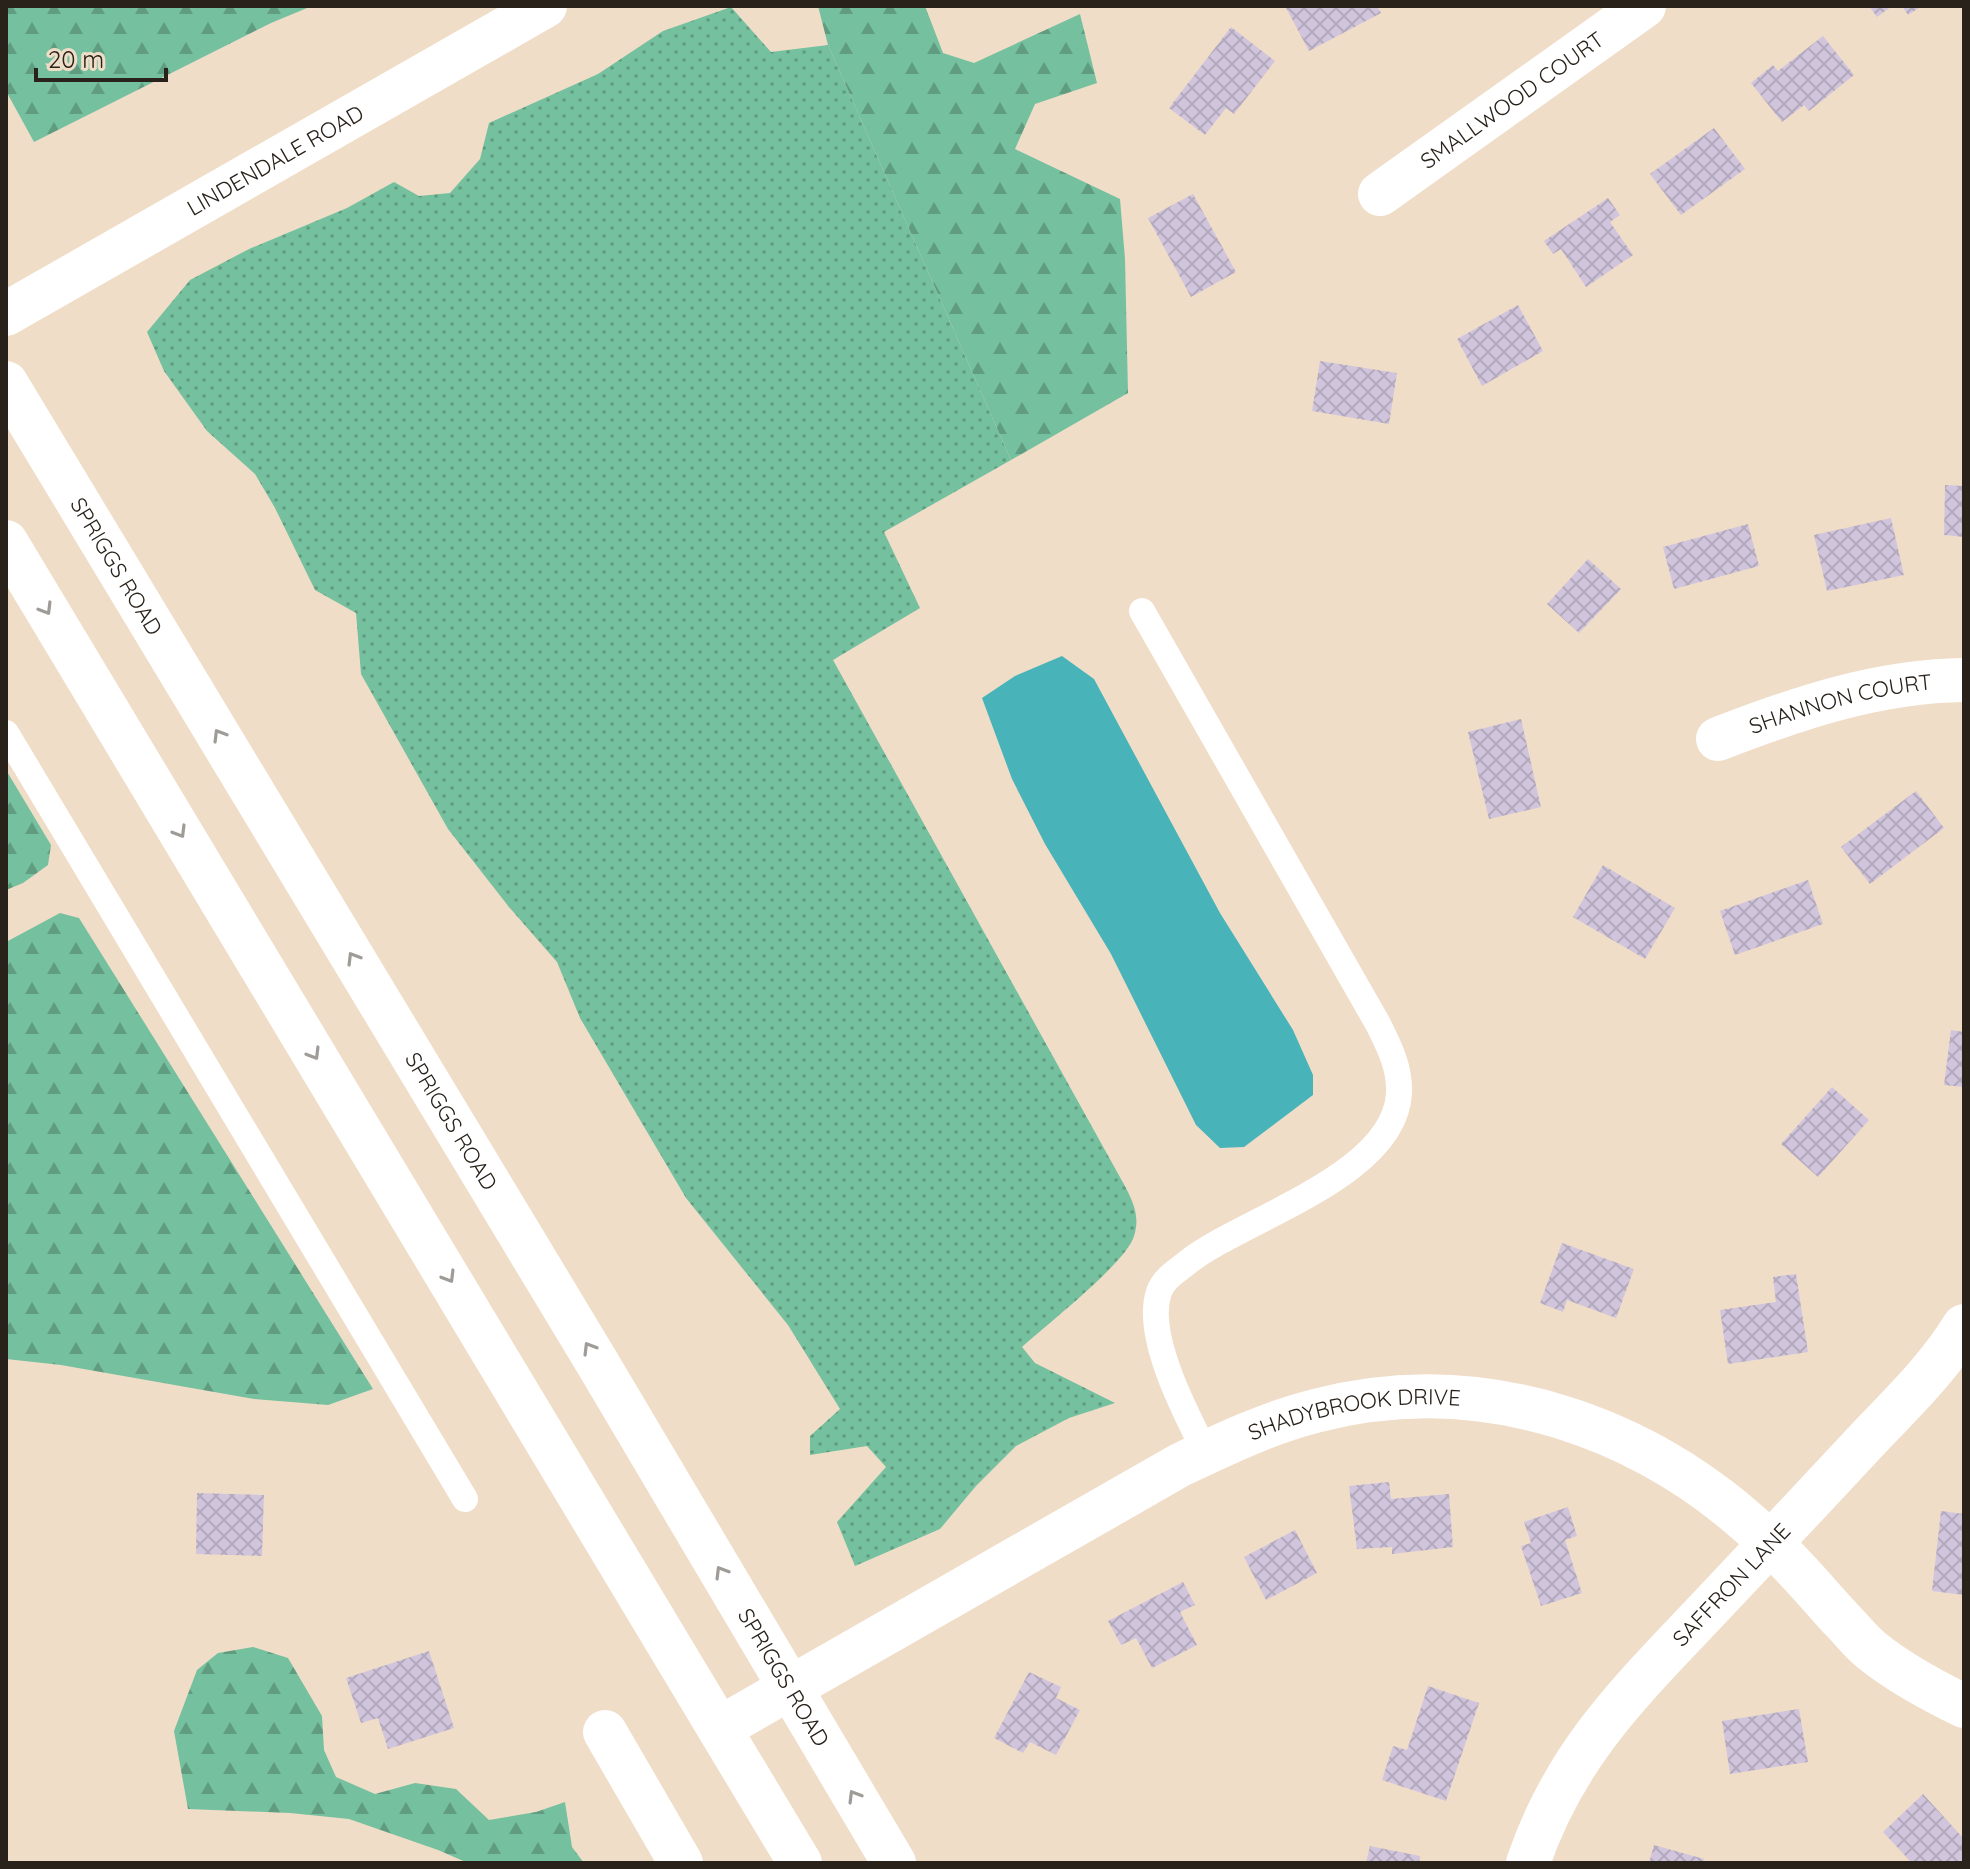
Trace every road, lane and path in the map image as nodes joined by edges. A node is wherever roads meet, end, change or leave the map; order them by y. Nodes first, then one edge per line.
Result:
1 (545, 6) edge
2 (1644, 6) edge
3 (1380, 194) dead end
4 (6, 314) edge
5 (6, 383) edge
6 (6, 542) edge
7 (1142, 611) dead end
8 (1964, 680) edge
9 (6, 733) edge
10 (1718, 739) dead end
11 (1964, 1326) edge
12 (1206, 1453) junction
13 (465, 1499) dead end
14 (1771, 1543) junction
15 (789, 1688) junction
16 (1964, 1706) edge
17 (720, 1728) junction
18 (605, 1732) dead end
19 (681, 1863) edge
20 (800, 1863) edge
21 (894, 1863) edge
22 (1528, 1863) edge

1 - 4 street, LINDENDALE ROAD
2 - 3 street, SMALLWOOD COURT
15 -> 5 street, SPRIGGS ROAD
6 -> 17 street
7 - 12 lane
8 - 10 street, SHANNON COURT
9 - 13 lane
11 - 14 street, SAFFRON LANE
12 - 14 street, SHADYBROOK DRIVE
12 - 15 street, SHADYBROOK DRIVE
14 - 16 street, SHADYBROOK DRIVE
14 - 22 street, SAFFRON LANE
15 - 17 street, SHADYBROOK DRIVE
21 -> 15 street, SPRIGGS ROAD
17 - 20 street
18 - 19 street

